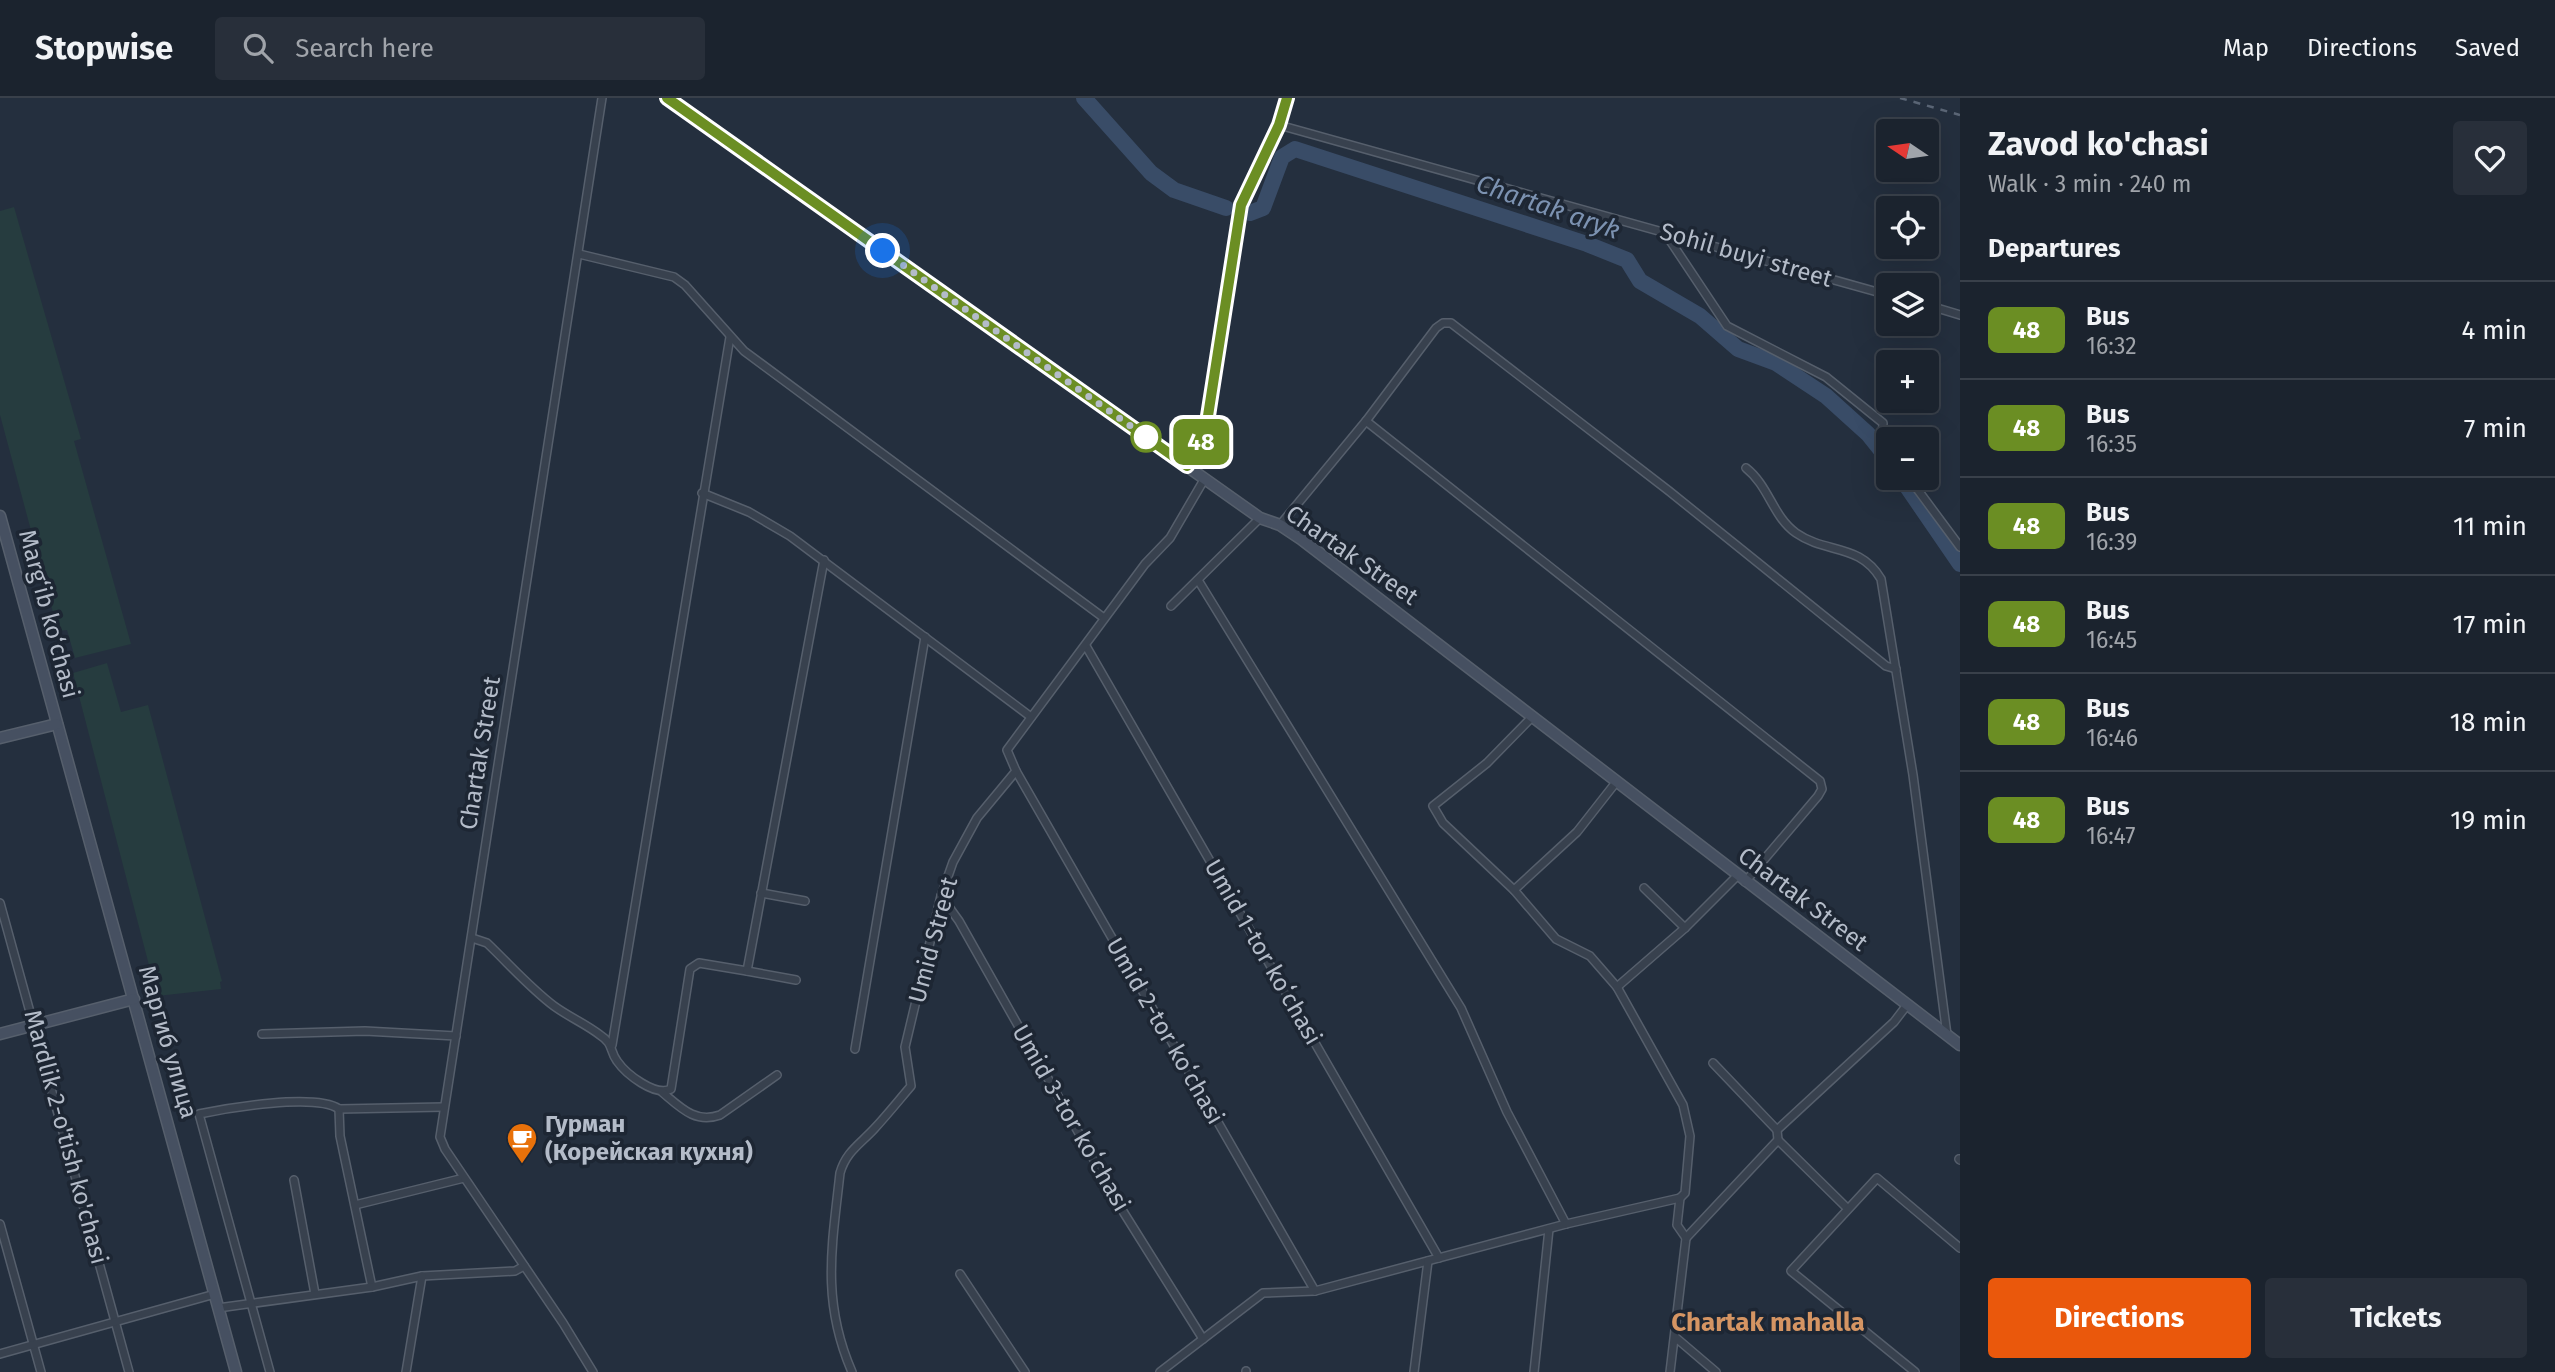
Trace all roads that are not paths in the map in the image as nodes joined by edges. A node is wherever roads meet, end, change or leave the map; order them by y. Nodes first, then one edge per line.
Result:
1 (602, 98) edge
2 (667, 98) edge
3 (1287, 98) edge
4 (1279, 125) junction
5 (1665, 232) junction
6 (579, 254) junction
7 (1876, 292) edge
8 (1939, 309) edge
9 (1960, 315) edge
10 (730, 337) junction
11 (1366, 421) junction
12 (1883, 427) edge
13 (1187, 466) junction
14 (1746, 468) dead end
15 (1205, 478) junction
16 (1918, 490) edge
17 (702, 493) junction
18 (0, 516) edge
19 (1260, 518) junction
20 (1280, 525) junction
21 (1960, 547) edge
22 (824, 559) junction
23 (1198, 580) junction
24 (1171, 606) dead end
25 (1104, 618) junction
26 (925, 636) junction
27 (1086, 646) junction
28 (1896, 669) junction
29 (1533, 716) junction
30 (1031, 718) junction
31 (57, 724) junction
32 (0, 738) edge
33 (1016, 771) junction
34 (1617, 781) junction
35 (1741, 879) junction
36 (1644, 888) dead end
37 (1514, 890) junction
38 (761, 893) junction
39 (941, 896) junction
40 (805, 901) dead end
41 (0, 903) edge
42 (1685, 928) junction
43 (472, 938) junction
44 (747, 971) junction
45 (796, 980) dead end
46 (1617, 987) junction
47 (134, 999) junction
48 (1907, 1005) junction
49 (36, 1024) junction
50 (0, 1034) edge
51 (262, 1034) dead end
52 (1947, 1035) junction
53 (456, 1036) junction
54 (612, 1045) junction
55 (1960, 1045) edge
56 (855, 1049) dead end
57 (1713, 1063) dead end
58 (777, 1075) dead end
59 (662, 1091) junction
60 (444, 1107) junction
61 (339, 1109) junction
62 (1777, 1130) junction
63 (1778, 1140) junction
64 (464, 1178) junction
65 (294, 1180) dead end
66 (1679, 1198) junction
67 (355, 1205) junction
68 (1847, 1208) junction
69 (0, 1224) edge
70 (1566, 1224) junction
71 (1549, 1229) junction
72 (1686, 1238) junction
73 (1960, 1248) edge
74 (1439, 1258) junction
75 (1428, 1261) junction
76 (524, 1266) junction
77 (960, 1274) dead end
78 (422, 1276) junction
79 (372, 1287) junction
80 (1315, 1291) junction
81 (215, 1294) junction
82 (315, 1294) junction
83 (252, 1303) junction
84 (218, 1308) junction
85 (115, 1321) junction
86 (1675, 1337) junction
87 (1203, 1339) junction
88 (33, 1344) junction
89 (0, 1354) edge
90 (41, 1372) edge
91 (130, 1372) edge
92 (236, 1372) edge
93 (270, 1372) edge
94 (406, 1372) edge
95 (593, 1372) edge
96 (852, 1372) edge
97 (1025, 1372) edge
98 (1160, 1372) edge
99 (1414, 1372) edge
100 (1534, 1372) edge
101 (1670, 1372) edge
102 (1716, 1372) edge
103 (1915, 1372) edge

1 - 6 street, Chartak Street
2 - 13 street, Chartak Street
3 - 4 street
4 - 5 street, Sohil buyi street
4 - 13 street
5 - 7 street, Sohil buyi street
5 - 12 street
6 - 10 street
6 - 43 street, Chartak Street
8 - 9 street
10 - 17 street
10 - 25 street
11 - 20 street
11 - 28 street
11 - 35 street
13 - 15 street, Chartak Street
14 - 28 street
15 - 19 street, Chartak Street
15 - 25 street
16 - 21 street
17 - 22 street
17 - 54 street
18 - 31 street, Marg‘ib ko‘chasi
19 - 20 street, Chartak Street
19 - 23 street
20 - 29 street, Chartak Street
22 - 26 street
22 - 38 street
23 - 24 street
23 - 70 street
25 - 27 street
26 - 30 street
26 - 56 street
27 - 30 street
27 - 74 street, Umid 1-tor koʻchasi
28 - 52 street
29 - 34 street, Chartak Street
29 - 37 street
30 - 33 street
31 - 32 street
31 - 47 street, Маргиб улица
33 - 39 street, Umid Street
33 - 80 street, Umid 2-tor koʻchasi
34 - 35 street, Chartak Street
34 - 37 street
35 - 42 street
35 - 48 street, Chartak Street
36 - 42 street
37 - 46 street
38 - 40 street
38 - 44 street
39 - 87 street, Umid 3-tor koʻchasi
39 - 96 street, Umid Street
41 - 49 street, Mardlik 2-o'tish ko'chasi
42 - 46 street
43 - 53 street, Chartak Street
43 - 54 street
44 - 45 street
44 - 59 street
46 - 66 street
47 - 49 street
47 - 81 street, Маргиб улица
48 - 52 street, Chartak Street
48 - 62 street
49 - 50 street
49 - 85 street, Mardlik 2-o'tish ko'chasi
51 - 53 street
52 - 55 street, Chartak Street
53 - 60 street, Chartak Street
54 - 59 street
57 - 62 street
58 - 59 street
60 - 61 street
60 - 64 street, Chartak Street
61 - 67 street
61 - 83 street
62 - 63 street
63 - 68 street
63 - 72 street
64 - 67 street
64 - 76 street, Chartak Street
65 - 82 street
66 - 70 street
66 - 72 street
67 - 79 street
68 - 73 street
68 - 103 street
69 - 88 street
70 - 71 street
71 - 74 street
71 - 100 street
72 - 86 street
74 - 75 street
75 - 80 street
75 - 99 street
76 - 78 street
76 - 95 street, Chartak Street
77 - 97 street
78 - 79 street
78 - 94 street
79 - 82 street
80 - 87 street
81 - 84 street, Маргиб улица
81 - 85 street
82 - 83 street
83 - 84 street
83 - 93 street
84 - 92 street, Маргиб улица
85 - 88 street
85 - 91 street, Mardlik 2-o'tish ko'chasi
86 - 101 street
86 - 102 street
87 - 98 street
88 - 89 street
88 - 90 street

